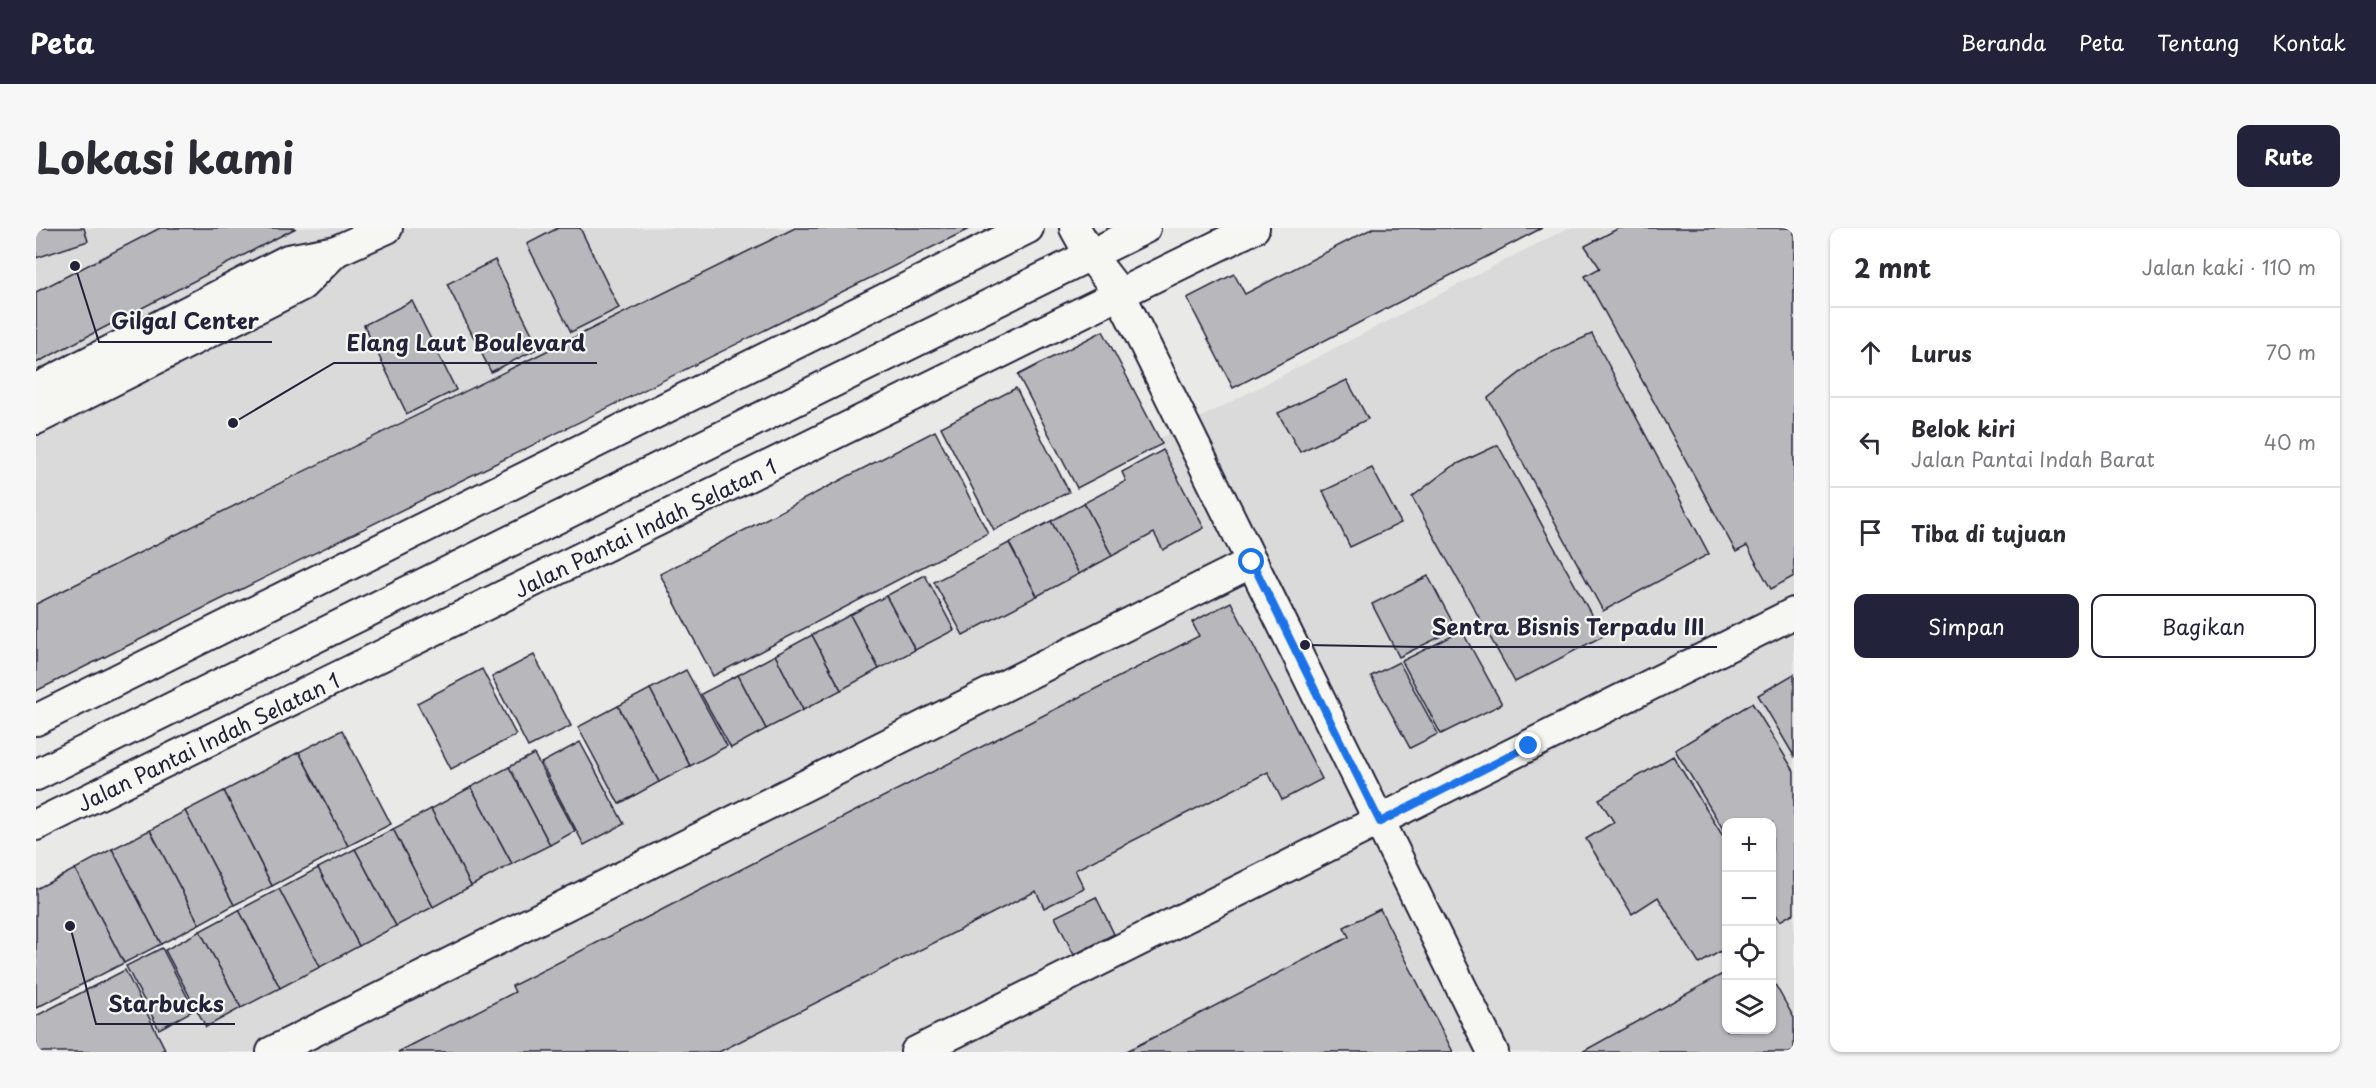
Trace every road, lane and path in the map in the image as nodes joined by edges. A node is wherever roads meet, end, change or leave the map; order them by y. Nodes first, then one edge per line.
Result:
1 (387, 228) edge
2 (1028, 228) edge
3 (1075, 228) edge
4 (1145, 228) edge
5 (1254, 228) edge
6 (336, 251) junction
7 (1090, 255) junction
8 (1120, 294) junction
9 (36, 389) edge
10 (36, 419) edge
11 (1252, 562) junction
12 (1794, 613) edge
13 (36, 720) edge
14 (36, 775) edge
15 (1380, 822) junction
16 (36, 825) edge
17 (272, 1052) edge
18 (916, 1052) edge
19 (1493, 1052) edge

1 - 6 street
2 - 13 street
3 - 7 street
4 - 7 street
5 - 8 street, Jalan Pantai Indah Selatan 1
6 - 9 street
6 - 10 street
7 - 8 street
7 - 14 street
8 - 11 street
8 - 16 street, Jalan Pantai Indah Selatan 1
11 - 15 street
11 - 17 street
12 - 15 street
15 - 18 street
15 - 19 street

